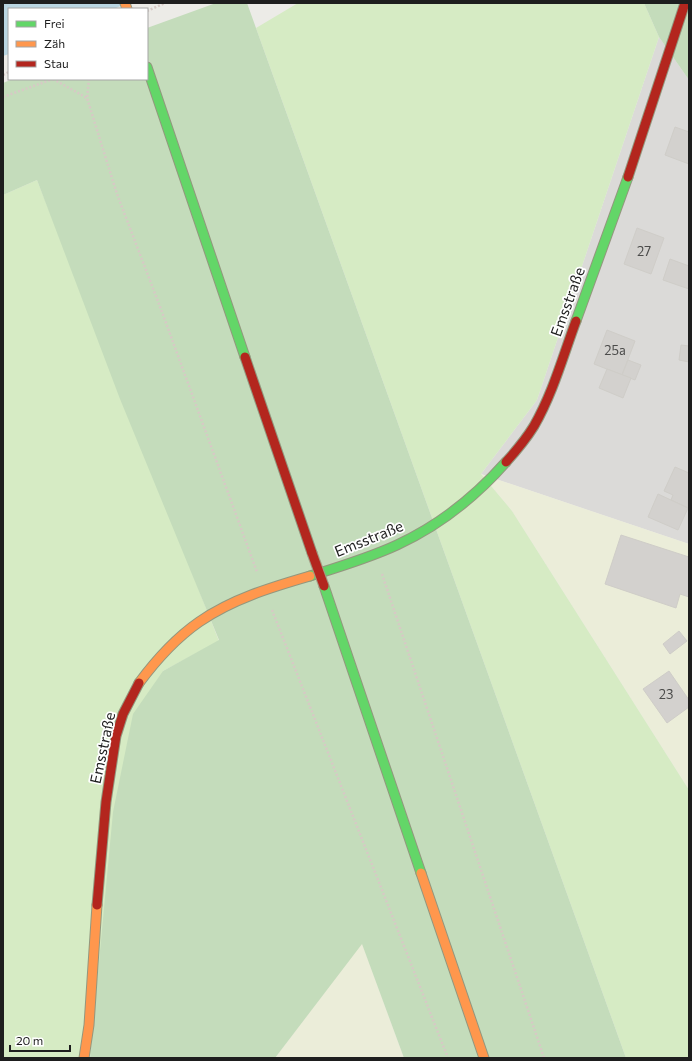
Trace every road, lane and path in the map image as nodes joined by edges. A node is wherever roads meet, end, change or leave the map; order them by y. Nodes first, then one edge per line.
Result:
1 (165, 3) edge
2 (685, 3) edge
3 (148, 11) edge
4 (148, 70) edge
5 (50, 80) edge
6 (55, 80) edge
7 (89, 80) edge
8 (3, 97) edge
9 (87, 98) junction
10 (375, 554) junction
11 (264, 591) junction
12 (84, 1058) edge
13 (448, 1058) edge
14 (484, 1058) edge
15 (544, 1058) edge

1 - 3 path
2 - 10 street, Emsstraße
4 - 14 street, bridge
5 - 8 path
6 - 9 path
7 - 9 path
9 - 11 path
10 - 11 street, Emsstraße
10 - 15 path
11 - 12 street, Emsstraße
11 - 13 path

